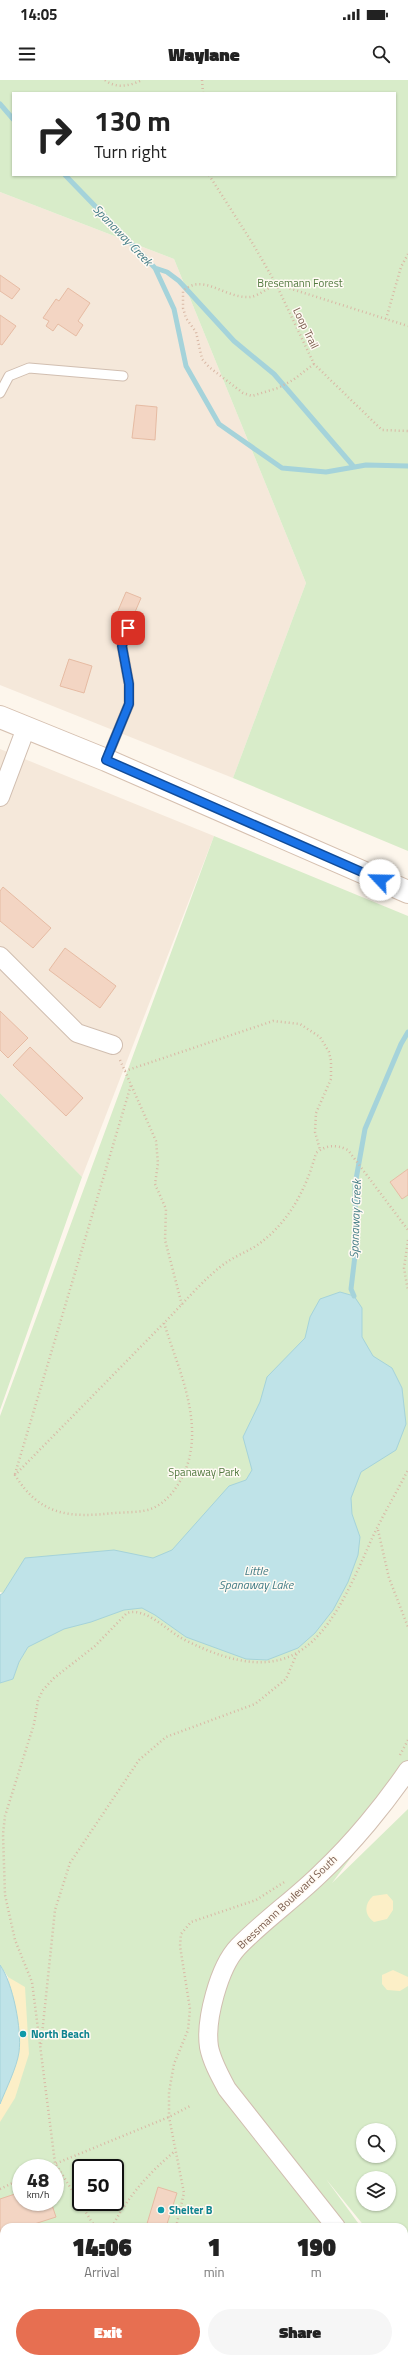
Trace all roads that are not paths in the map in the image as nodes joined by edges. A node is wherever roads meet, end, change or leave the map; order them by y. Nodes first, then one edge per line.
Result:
1 (123, 376) dead end
2 (0, 393) edge
3 (128, 628) dead end
4 (0, 717) edge
5 (26, 728) junction
6 (106, 760) junction
7 (0, 797) edge
8 (408, 892) edge
9 (0, 956) edge
10 (113, 1045) road end
11 (408, 1770) edge
12 (333, 2223) edge

1 - 2 lane
3 - 6 lane
4 - 5 main road
5 - 6 main road
5 - 7 street
6 - 8 main road
9 - 10 street
11 - 12 street, Bressmann Boulevard South

